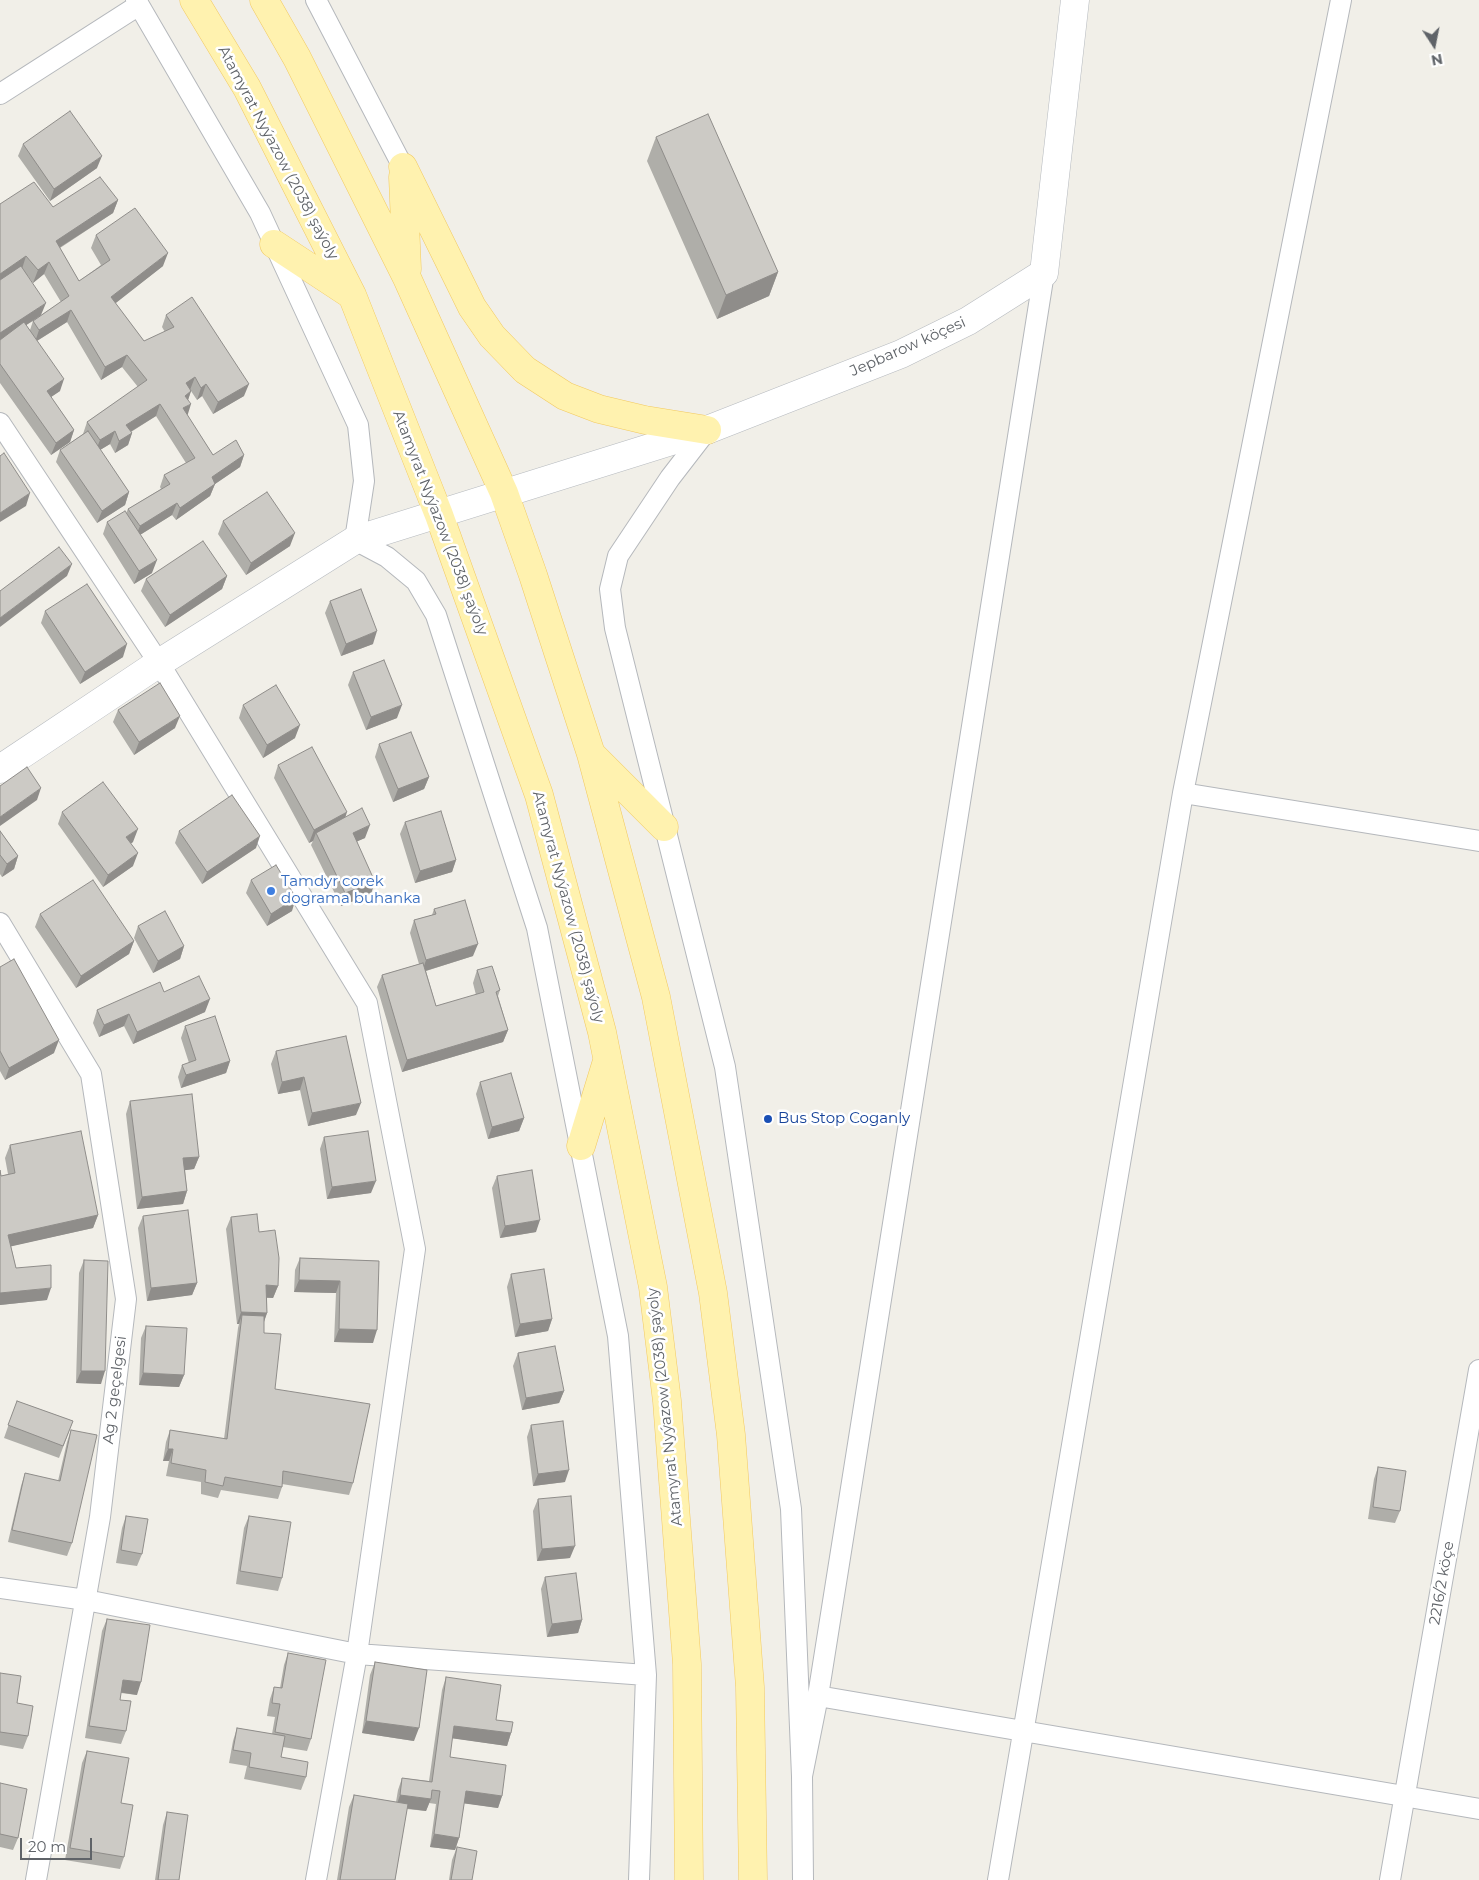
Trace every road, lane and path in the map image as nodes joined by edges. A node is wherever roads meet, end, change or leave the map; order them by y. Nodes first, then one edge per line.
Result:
1 (194, 0) edge
2 (264, 0) edge
3 (316, 0) edge
4 (1075, 0) edge
5 (1341, 0) edge
6 (137, 2) edge
7 (0, 94) edge
8 (403, 167) junction
9 (274, 244) junction
10 (1044, 273) junction
11 (407, 278) junction
12 (352, 295) junction
13 (0, 423) edge
14 (707, 430) junction
15 (504, 493) junction
16 (439, 515) junction
17 (355, 540) junction
18 (159, 663) junction
19 (591, 754) junction
20 (0, 770) edge
21 (1183, 792) junction
22 (664, 827) junction
23 (1479, 841) edge
24 (0, 923) edge
25 (608, 1057) junction
26 (581, 1146) junction
27 (1479, 1370) edge
28 (0, 1588) edge
29 (86, 1600) junction
30 (357, 1654) junction
31 (646, 1675) junction
32 (818, 1696) junction
33 (1023, 1730) junction
34 (802, 1768) junction
35 (1405, 1796) junction
36 (1479, 1809) edge
37 (36, 1880) edge
38 (316, 1880) edge
39 (640, 1880) edge
40 (690, 1880) edge
41 (753, 1880) edge
42 (803, 1880) edge
43 (998, 1880) edge
44 (1390, 1880) edge

1 - 12 main road, Atamyrat Nyýazow (2038) şaýoly
2 - 11 main road
3 - 8 street
4 - 10 street
5 - 21 street
6 - 7 street
6 - 9 street
8 - 11 main road
8 - 14 main road
9 - 12 main road
9 - 17 street
10 - 14 street, Jepbarow köçesi
10 - 32 street
11 - 15 main road
12 - 16 main road, Atamyrat Nyýazow (2038) şaýoly
13 - 18 street
14 - 15 street, Jepbarow köçesi
14 - 22 street
15 - 16 street, Jepbarow köçesi
15 - 19 main road
16 - 17 street, Jepbarow köçesi
16 - 25 main road, Atamyrat Nyýazow (2038) şaýoly
17 - 18 street, Jepbarow köçesi
17 - 26 street
18 - 20 street, Jepbarow köçesi
18 - 30 street
19 - 22 main road
19 - 41 main road
21 - 23 street
21 - 33 street
22 - 34 street
24 - 29 street, Ag 2 geçelgesi
25 - 26 main road
25 - 40 main road, Atamyrat Nyýazow (2038) şaýoly
26 - 31 street
27 - 35 street, 2216/2 köçe
28 - 29 street
29 - 30 street
29 - 37 street, Ag 2 geçelgesi
30 - 31 street
30 - 38 street
31 - 39 street
32 - 33 street
32 - 34 street
33 - 35 street
33 - 43 street
34 - 42 street
35 - 36 street
35 - 44 street, 2216/2 köçe

